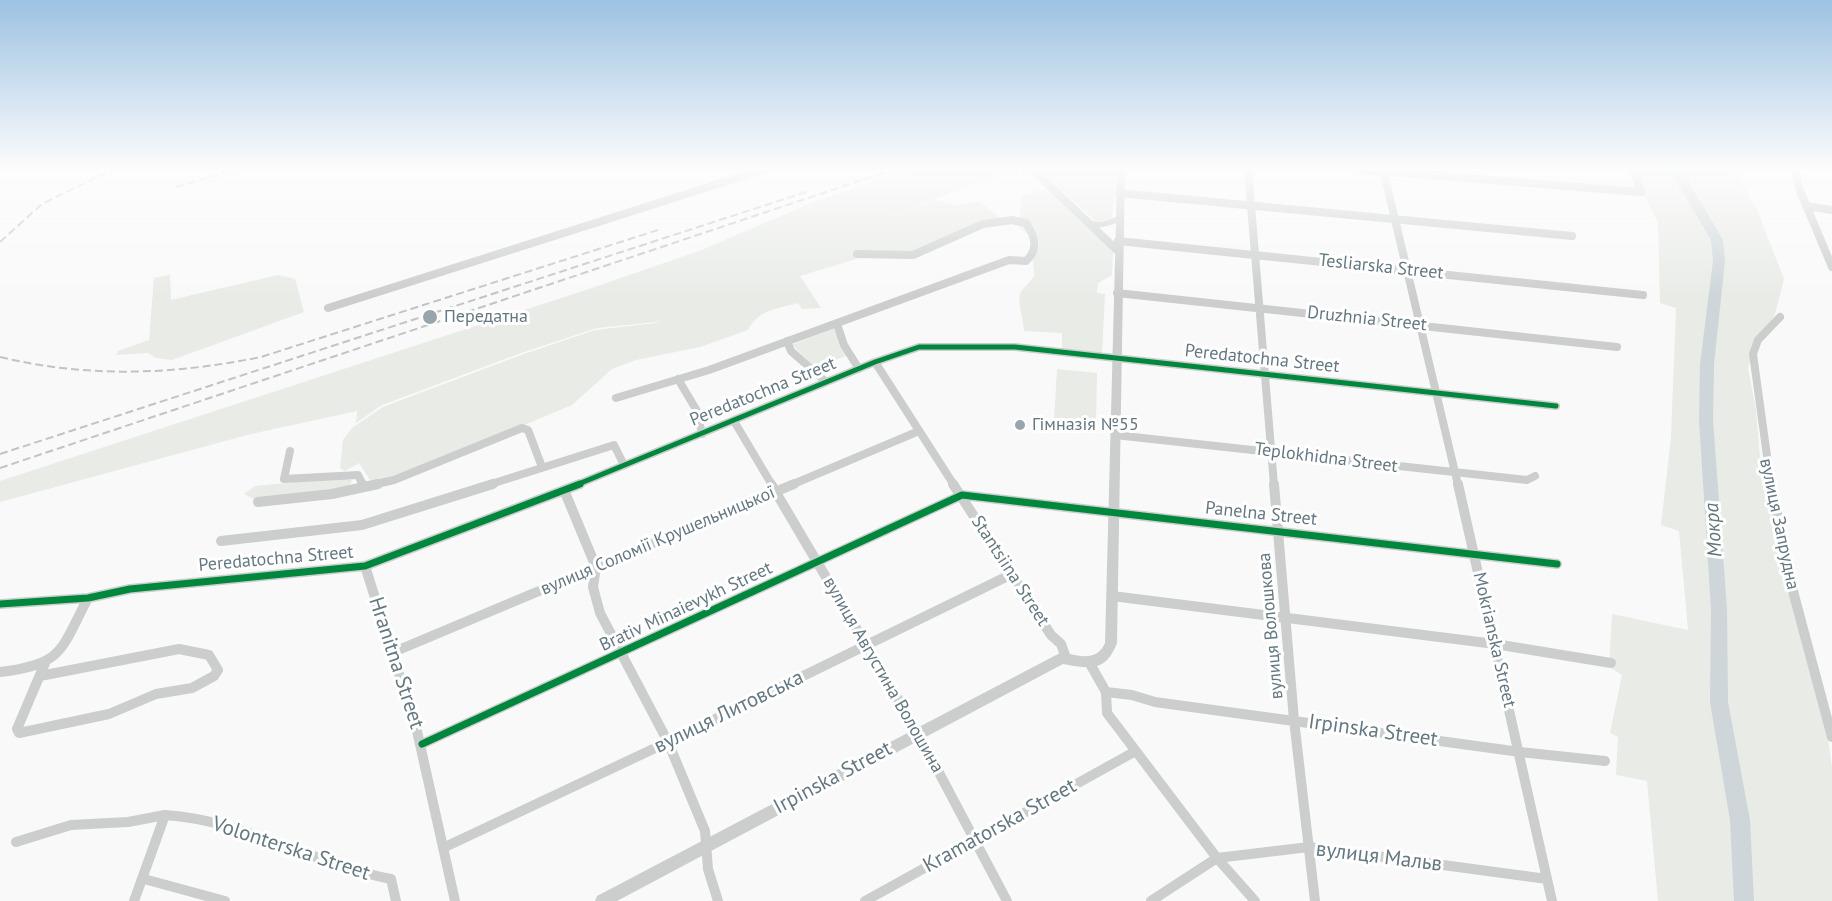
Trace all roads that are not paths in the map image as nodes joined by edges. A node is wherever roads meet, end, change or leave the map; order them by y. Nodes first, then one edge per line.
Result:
1 (633, 211) edge
2 (1076, 211) edge
3 (1118, 211) edge
4 (1251, 211) edge
5 (1318, 211) edge
6 (1393, 211) edge
7 (1808, 211) edge
8 (1395, 218) junction
9 (1118, 219) junction
10 (1090, 224) junction
11 (1572, 236) dead end
12 (1118, 246) junction
13 (857, 254) dead end
14 (1255, 255) junction
15 (1832, 267) edge
16 (1408, 269) junction
17 (1117, 294) junction
18 (1643, 295) dead end
19 (328, 308) dead end
20 (1259, 308) junction
21 (1780, 317) dead end
22 (837, 324) junction
23 (1419, 324) junction
24 (787, 341) junction
25 (1617, 347) dead end
26 (1116, 359) junction
27 (874, 362) junction
28 (859, 369) junction
29 (1263, 374) junction
30 (678, 379) junction
31 (826, 382) junction
32 (1437, 392) junction
33 (616, 398) dead end
34 (1556, 406) dead end
35 (734, 421) junction
36 (919, 431) junction
37 (702, 434) junction
38 (1115, 435) junction
39 (290, 451) dead end
40 (1272, 452) junction
41 (624, 465) junction
42 (542, 466) junction
43 (1456, 474) junction
44 (1535, 476) dead end
45 (363, 486) junction
46 (564, 490) junction
47 (776, 492) junction
48 (962, 495) junction
49 (258, 502) dead end
50 (1113, 513) junction
51 (1278, 530) junction
52 (221, 541) dead end
53 (1473, 554) junction
54 (818, 563) junction
55 (1557, 564) dead end
56 (365, 566) junction
57 (596, 567) junction
58 (1012, 574) junction
59 (1112, 596) junction
60 (88, 598) junction
61 (0, 604) edge
62 (1287, 619) junction
63 (1495, 644) junction
64 (866, 645) junction
65 (396, 651) junction
66 (621, 653) junction
67 (1066, 658) junction
68 (1089, 662) junction
69 (45, 663) junction
70 (1611, 663) dead end
71 (0, 672) edge
72 (40, 676) junction
73 (1106, 692) junction
74 (1293, 720) junction
75 (918, 733) junction
76 (1832, 736) edge
77 (668, 742) junction
78 (422, 744) junction
79 (1134, 752) junction
80 (1520, 752) junction
81 (1605, 760) dead end
82 (165, 815) junction
83 (975, 839) junction
84 (16, 842) dead end
85 (707, 844) junction
86 (446, 847) junction
87 (1309, 847) junction
88 (1217, 858) junction
89 (144, 879) junction
90 (1547, 879) junction
91 (134, 901) edge
92 (225, 901) edge
93 (396, 901) edge
94 (455, 901) edge
95 (602, 901) edge
96 (718, 901) edge
97 (866, 901) edge
98 (1007, 901) edge
99 (1150, 901) edge
100 (1255, 901) edge
101 (1315, 901) edge
102 (1552, 901) edge

1 - 19 street
2 - 10 street
3 - 9 street
4 - 14 street, вулиця Волошкова
5 - 8 street
6 - 8 street, Mokrianska Street
7 - 15 street
8 - 11 street
8 - 16 street, Mokrianska Street
9 - 10 street
9 - 12 street
10 - 12 street
12 - 14 street, Tesliarska Street
12 - 17 street
13 - 22 street
14 - 16 street, Tesliarska Street
14 - 20 street, вулиця Волошкова
16 - 18 street, Tesliarska Street
16 - 23 street, Mokrianska Street
17 - 20 street, Druzhnia Street
17 - 26 street
20 - 23 street, Druzhnia Street
20 - 29 street, вулиця Волошкова
21 - 76 street, вулиця Запрудна
22 - 24 street
22 - 28 street
23 - 25 street, Druzhnia Street
23 - 32 street, Mokrianska Street
24 - 30 street
24 - 31 street
26 - 27 street, Peredatochna Street
26 - 29 street, Peredatochna Street
26 - 38 street
27 - 28 street, Peredatochna Street
27 - 36 street, Stantsiina Street
28 - 31 street, Peredatochna Street
29 - 32 street, Peredatochna Street
29 - 40 street, вулиця Волошкова
30 - 33 street
30 - 37 street
31 - 35 street, Peredatochna Street
32 - 34 street, Peredatochna Street
32 - 43 street, Mokrianska Street
35 - 37 street, Peredatochna Street
35 - 47 street, вулиця Августина Волошина
36 - 47 street, вулиця Соломії Крушельницької
36 - 48 street, Stantsiina Street
37 - 41 street, Peredatochna Street
38 - 40 street, Teplokhidna Street
38 - 50 street
39 - 45 street
40 - 43 street, Teplokhidna Street
40 - 51 street, вулиця Волошкова
41 - 42 street
41 - 46 street, Peredatochna Street
42 - 45 street
42 - 52 street
43 - 44 street, Teplokhidna Street
43 - 53 street, Mokrianska Street
45 - 49 street
46 - 56 street, Peredatochna Street
46 - 57 street
47 - 54 street, вулиця Августина Волошина
47 - 57 street, вулиця Соломії Крушельницької
48 - 50 street, Panelna Street
48 - 54 street, Brativ Minaievykh Street
48 - 58 street, Stantsiina Street
50 - 51 street, Panelna Street
50 - 59 street
51 - 53 street, Panelna Street
51 - 62 street, вулиця Волошкова
53 - 55 street, Panelna Street
53 - 63 street, Mokrianska Street
54 - 64 street, вулиця Августина Волошина
54 - 66 street, Brativ Minaievykh Street
56 - 60 street, Peredatochna Street
56 - 65 street, Hranitna Street
57 - 65 street, вулиця Соломії Крушельницької
57 - 66 street
58 - 64 street, вулиця Литовська
58 - 67 street, Stantsiina Street
59 - 62 street
59 - 68 street
60 - 61 street, Peredatochna Street
60 - 69 street
62 - 63 street
62 - 74 street, вулиця Волошкова
63 - 70 street
63 - 80 street, Mokrianska Street
64 - 75 street, вулиця Августина Волошина
64 - 77 street, вулиця Литовська
65 - 78 street, Hranitna Street
66 - 77 street
66 - 78 street, Brativ Minaievykh Street
67 - 68 street
67 - 75 street, Irpinska Street
68 - 73 street
69 - 71 street
69 - 72 street
72 - 72 street
73 - 74 street, Irpinska Street
73 - 79 street
74 - 80 street, Irpinska Street
74 - 87 street, вулиця Волошкова
75 - 83 street, вулиця Августина Волошина
75 - 85 street, Irpinska Street
77 - 85 street
77 - 86 street, вулиця Литовська
78 - 86 street, Hranitna Street
79 - 83 street, Kramatorska Street
79 - 88 street
80 - 81 street, Irpinska Street
80 - 90 street, Mokrianska Street
82 - 84 street
82 - 89 street
82 - 93 street, Volonterska Street
83 - 97 street, Kramatorska Street
83 - 98 street, вулиця Августина Волошина
85 - 95 street, Irpinska Street
85 - 96 street
86 - 94 street, Hranitna Street
87 - 88 street, вулиця Мальв
87 - 90 street, вулиця Мальв
87 - 101 street, вулиця Волошкова
88 - 99 street, вулиця Мальв
88 - 100 street
89 - 91 street
89 - 92 street
90 - 102 street, Mokrianska Street

